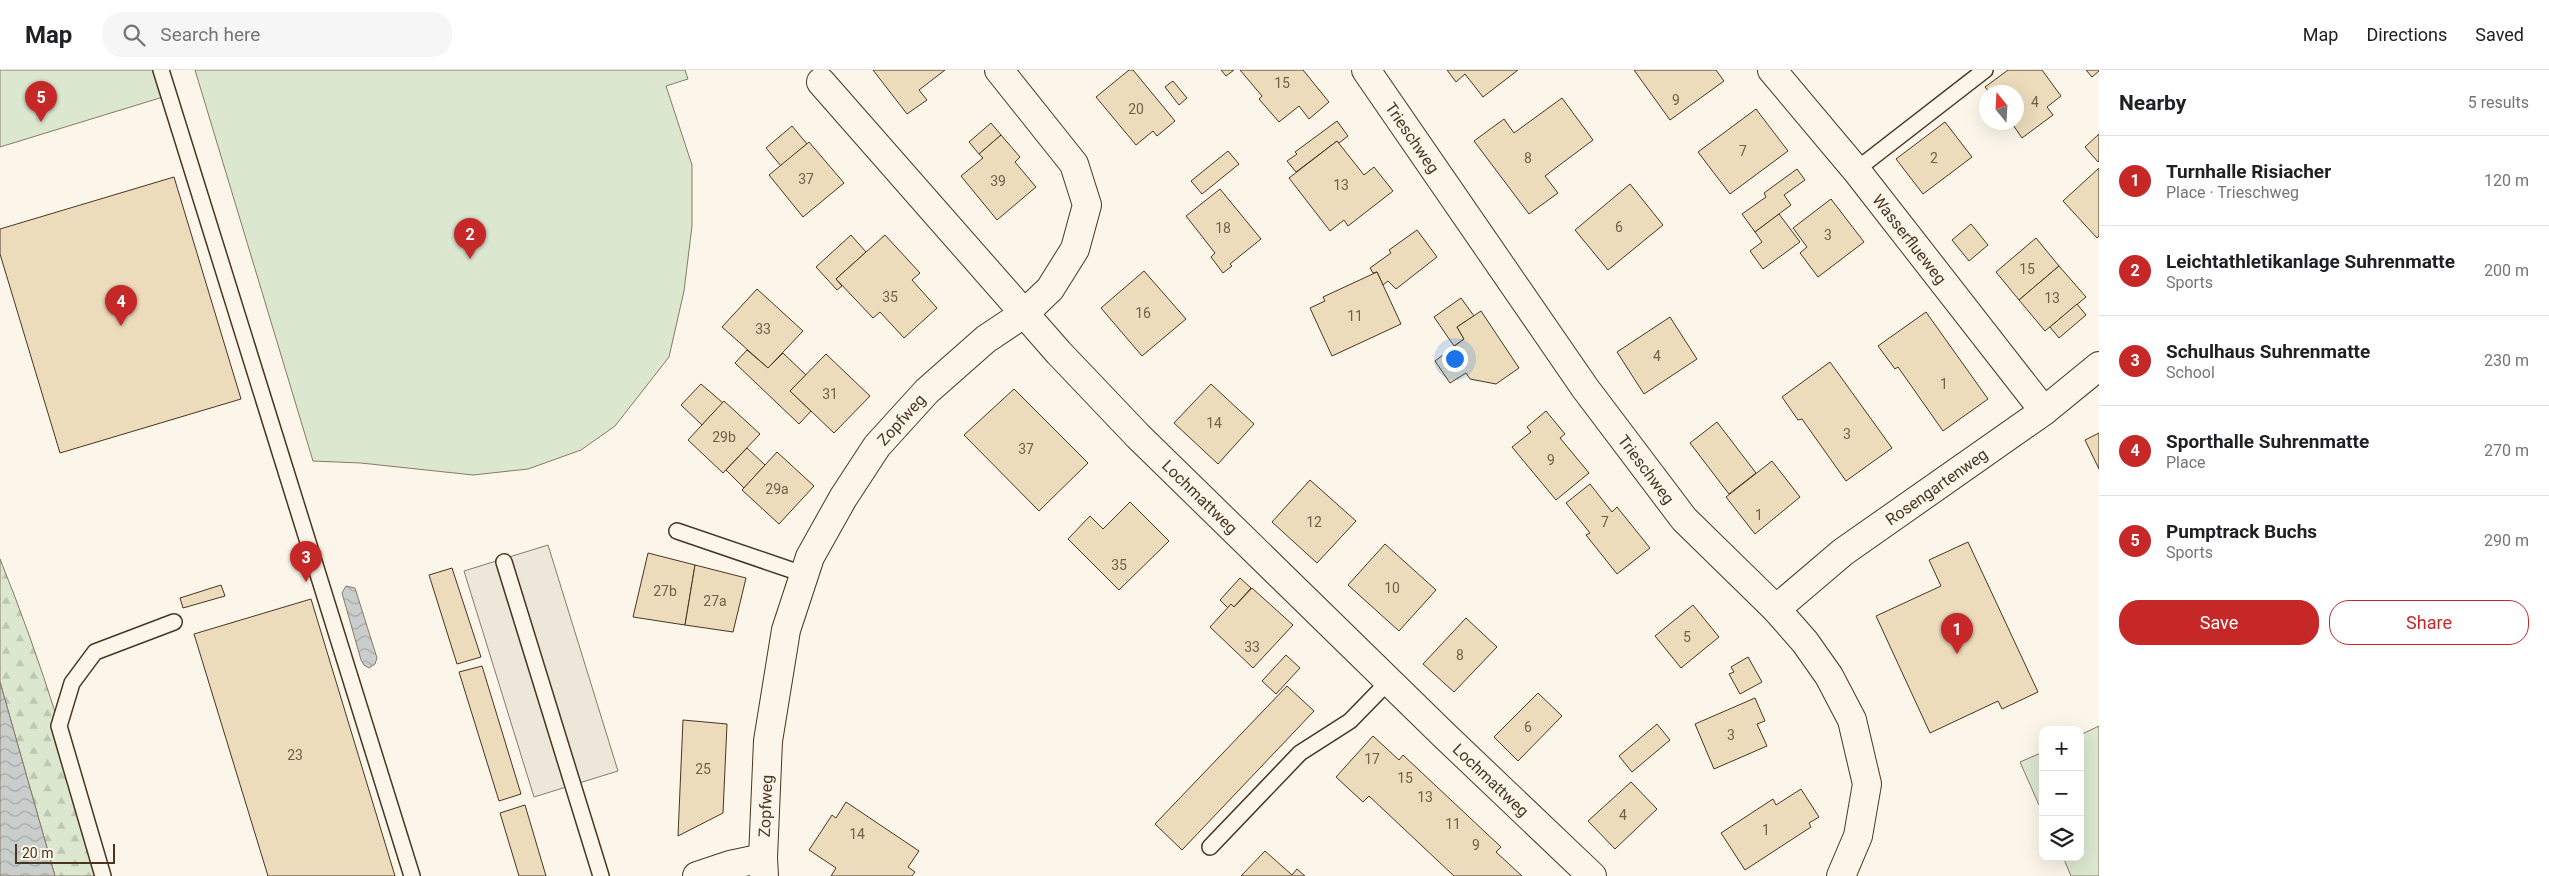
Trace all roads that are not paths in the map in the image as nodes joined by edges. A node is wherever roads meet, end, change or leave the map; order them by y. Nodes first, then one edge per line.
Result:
1 (161, 70) edge
2 (999, 70) edge
3 (1366, 70) edge
4 (1772, 70) edge
5 (1985, 70) edge
6 (821, 82) dead end
7 (1856, 170) junction
8 (1025, 313) junction
9 (2099, 366) edge
10 (2044, 411) junction
11 (677, 531) dead end
12 (504, 562) dead end
13 (803, 574) junction
14 (1776, 609) junction
15 (174, 622) dead end
16 (1388, 682) junction
17 (1210, 847) dead end
18 (764, 867) edge
19 (103, 876) edge
20 (412, 876) edge
21 (602, 876) edge
22 (697, 876) edge
23 (1592, 876) edge
24 (1841, 876) edge

1 - 20 lane
2 - 8 street
3 - 14 street, Trieschweg
4 - 7 street, Wasserflueweg
5 - 7 lane
6 - 8 street
7 - 10 street, Wasserflueweg
8 - 13 street, Zopfweg
8 - 16 street, Lochmattweg
9 - 10 street, Rosengartenweg
10 - 14 street, Rosengartenweg
11 - 13 lane
12 - 21 lane
13 - 18 street, Zopfweg
14 - 24 street, Trieschweg
15 - 19 lane
16 - 17 lane
16 - 23 street, Lochmattweg
18 - 22 street, Zopfweg

